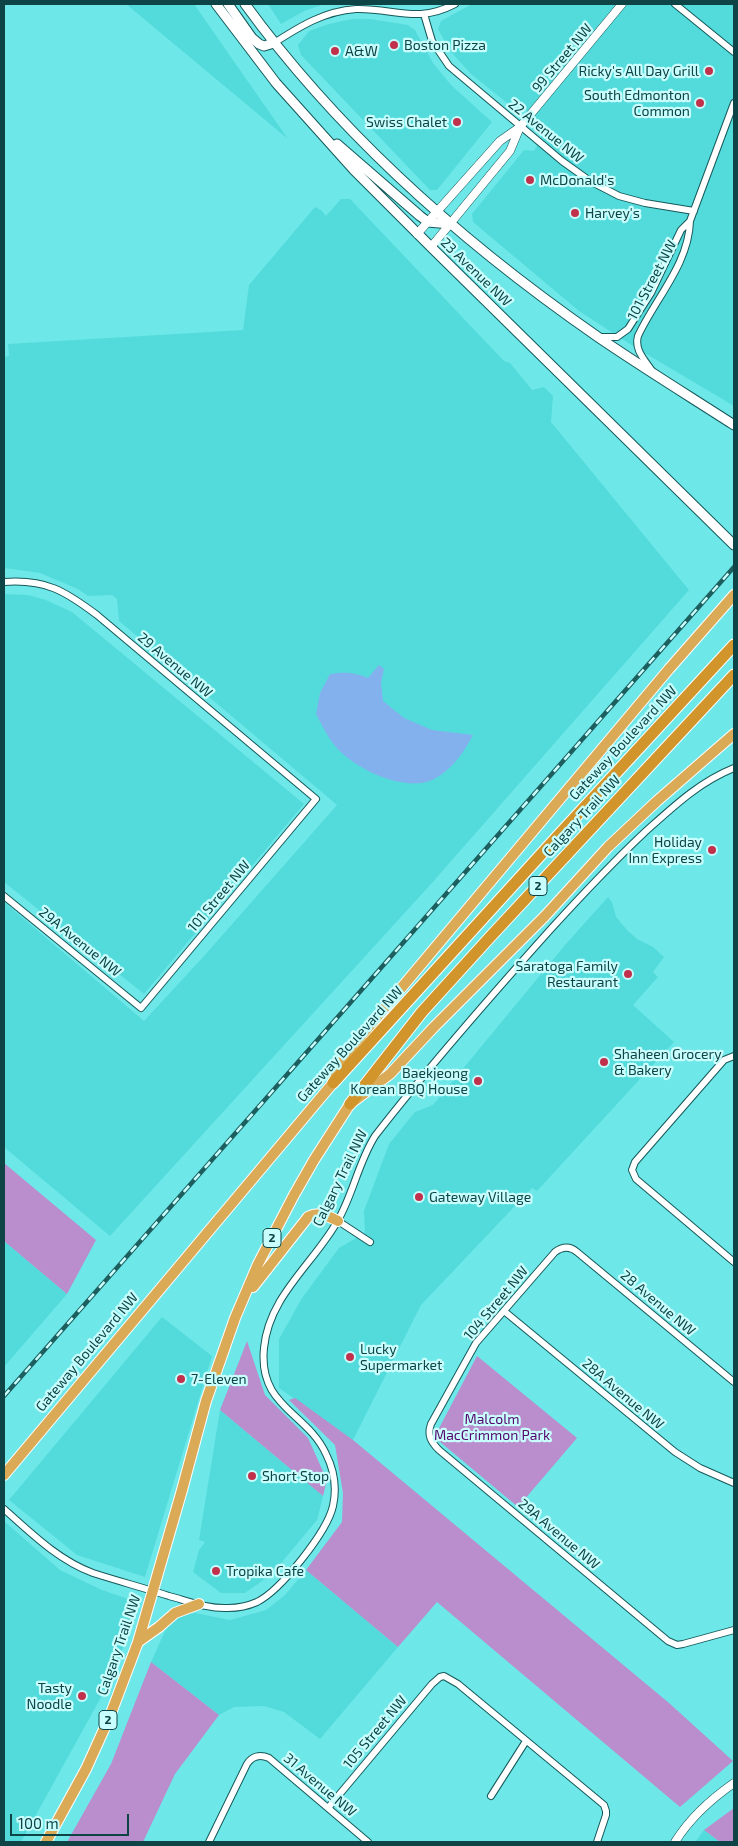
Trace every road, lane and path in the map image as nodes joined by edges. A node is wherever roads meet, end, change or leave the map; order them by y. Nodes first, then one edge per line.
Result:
1 (216, 4) edge
2 (228, 4) edge
3 (245, 4) edge
4 (455, 4) edge
5 (622, 4) edge
6 (676, 4) edge
7 (424, 14) junction
8 (274, 43) junction
9 (734, 52) edge
10 (734, 103) edge
11 (303, 114) junction
12 (520, 127) junction
13 (694, 211) junction
14 (436, 212) junction
15 (690, 221) junction
16 (428, 222) junction
17 (450, 224) junction
18 (417, 234) junction
19 (431, 247) junction
20 (598, 337) junction
21 (655, 375) junction
22 (734, 425) edge
23 (733, 544) edge
24 (4, 582) edge
25 (734, 595) edge
26 (734, 645) edge
27 (734, 675) edge
28 (734, 734) edge
29 (734, 768) edge
30 (316, 800) joint
31 (4, 896) edge
32 (141, 1008) joint
33 (734, 1056) edge
34 (334, 1083) junction
35 (350, 1104) junction
36 (338, 1221) junction
37 (370, 1242) dead end
38 (565, 1247) joint
39 (734, 1262) edge
40 (243, 1299) junction
41 (504, 1311) junction
42 (734, 1382) edge
43 (429, 1437) joint
44 (4, 1475) edge
45 (734, 1483) edge
46 (4, 1509) edge
47 (153, 1591) junction
48 (199, 1604) junction
49 (734, 1630) edge
50 (138, 1642) junction
51 (526, 1741) junction
52 (734, 1783) edge
53 (492, 1796) dead end
54 (328, 1808) junction
55 (46, 1842) edge
56 (209, 1842) edge
57 (368, 1842) edge
58 (597, 1842) edge
59 (675, 1842) edge

1 - 11 main road, 23 Avenue NW
2 - 8 main road
3 - 8 main road, 23 Avenue NW
4 - 7 street
5 - 12 street, 99 Street NW
6 - 9 street
7 - 8 street
7 - 12 street, 22 Avenue NW
8 - 14 main road, 23 Avenue NW
10 - 13 street, 101 Street NW
11 - 16 main road
11 - 18 main road, 23 Avenue NW
12 - 13 street, 22 Avenue NW
12 - 14 street, 99 Street NW
12 - 17 street, 99 Street NW
13 - 15 street, 101 Street NW
14 - 16 street, 99 Street NW
14 - 17 main road, 23 Avenue NW
15 - 20 street, 101 Street NW
15 - 21 street, 101 Street NW
16 - 17 main road
16 - 18 street, 99 Street NW
17 - 19 street, 99 Street NW
17 - 20 main road, 23 Avenue NW
18 - 19 main road, 23 Avenue NW
19 - 23 main road, 23 Avenue NW
20 - 21 main road, 23 Avenue NW
21 - 22 main road, 23 Avenue NW
24 - 30 street, 29 Avenue NW
25 - 34 highway
26 - 34 highway, Gateway Boulevard NW / 2
27 - 35 highway, Calgary Trail NW / 2
28 - 35 highway
29 - 36 street, Calgary Trail NW
30 - 32 street, 101 Street NW
31 - 32 street, 29A Avenue NW
33 - 39 street
34 - 44 highway, Gateway Boulevard NW / 2
35 - 40 highway, Calgary Trail NW / 2
36 - 37 street
36 - 40 highway
36 - 48 street, Calgary Trail NW
38 - 41 street, 104 Street NW
38 - 42 street, 28 Avenue NW
40 - 47 highway, Calgary Trail NW / 2
41 - 43 street, 104 Street NW
41 - 45 street, 28A Avenue NW
43 - 49 street, 29A Avenue NW
46 - 47 street
47 - 48 street, Calgary Trail NW
47 - 50 highway, Calgary Trail NW / 2
48 - 50 highway
50 - 55 highway, Calgary Trail NW / 2
51 - 53 street
51 - 54 street, 105 Street NW
51 - 58 street
52 - 59 street
54 - 56 street, 31 Avenue NW
54 - 57 street, 31 Avenue NW

